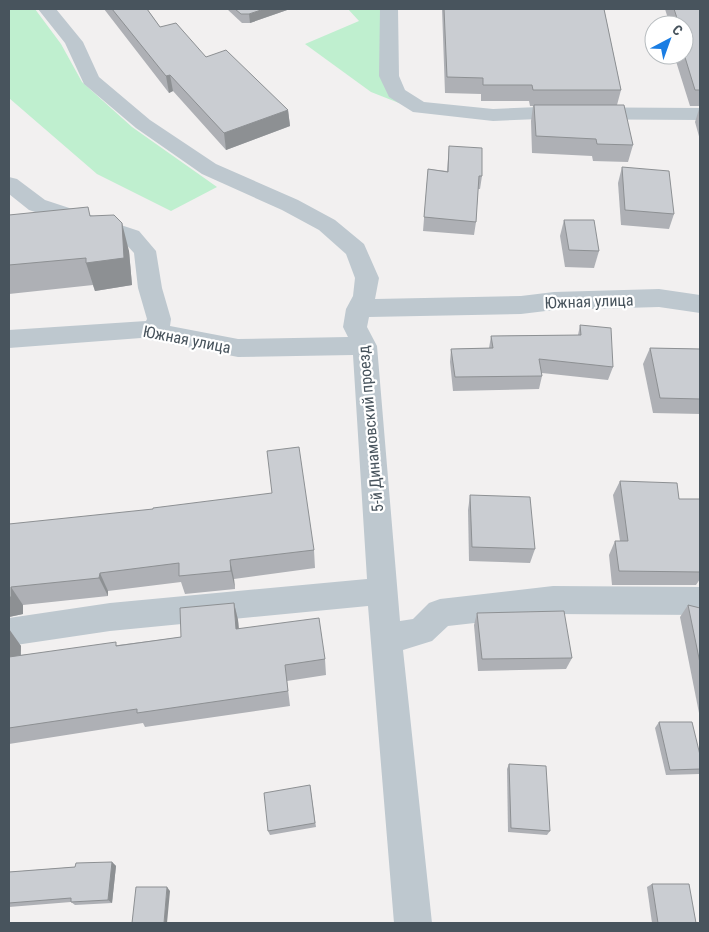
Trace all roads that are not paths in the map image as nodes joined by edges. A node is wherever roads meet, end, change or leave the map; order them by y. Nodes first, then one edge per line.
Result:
1 (47, 9) edge
2 (389, 9) edge
3 (700, 114) edge
4 (9, 184) edge
5 (700, 304) edge
6 (358, 309) junction
7 (157, 332) junction
8 (9, 339) edge
9 (365, 346) junction
10 (383, 591) junction
11 (700, 601) edge
12 (9, 632) edge
13 (386, 640) junction
14 (413, 923) edge

1 - 6 street, 5-й Динамовский проезд
2 - 3 street
4 - 7 street
5 - 6 street, Южная улица
6 - 9 street, 5-й Динамовский проезд
7 - 8 street, Южная улица
7 - 9 street, Южная улица
9 - 10 street, 5-й Динамовский проезд
10 - 12 street
10 - 13 street, 5-й Динамовский проезд
11 - 13 street
13 - 14 street, 5-й Динамовский проезд

